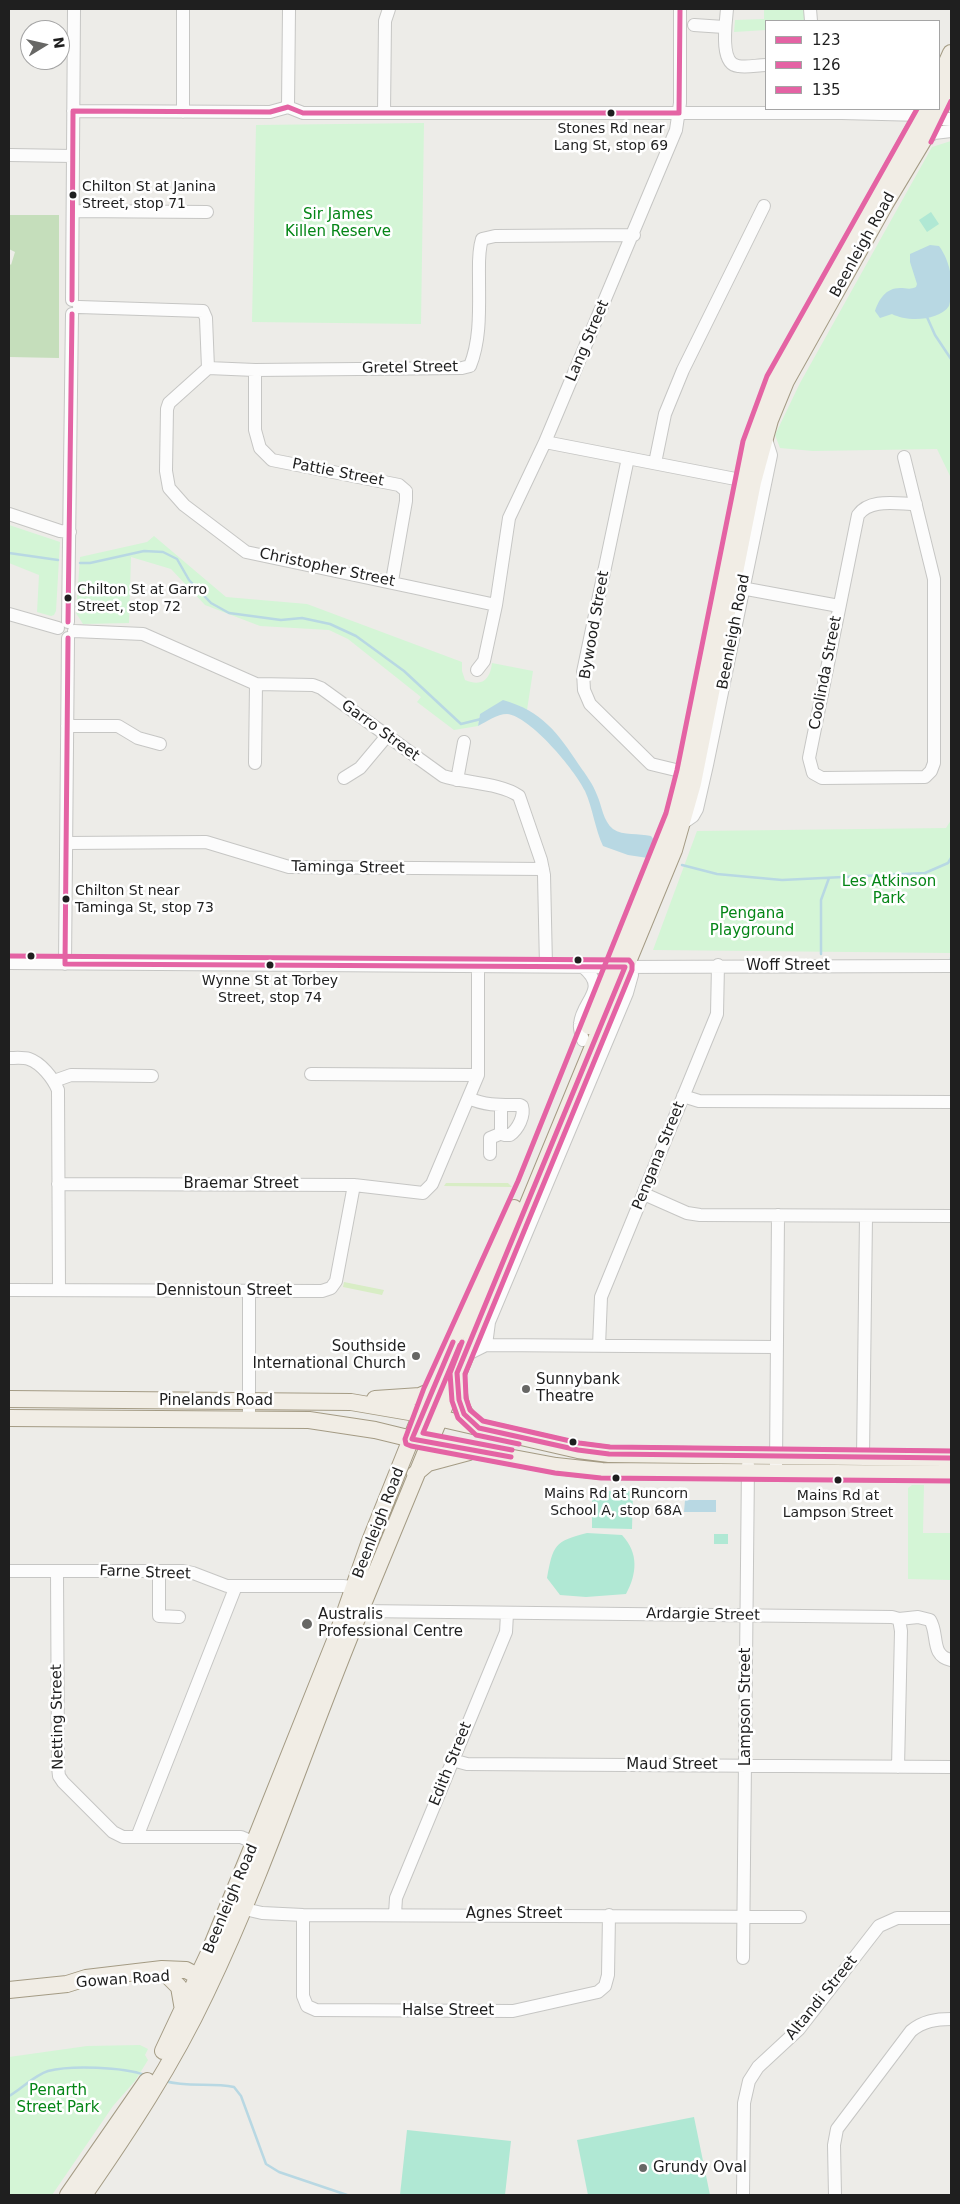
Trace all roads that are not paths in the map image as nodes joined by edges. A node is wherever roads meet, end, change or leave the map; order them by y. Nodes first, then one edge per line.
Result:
1 (74, 9) edge
2 (183, 9) edge
3 (289, 9) edge
4 (389, 9) edge
5 (680, 9) edge
6 (727, 9) edge
7 (694, 25) dead end
8 (724, 27) junction
9 (951, 53) edge
10 (765, 65) edge
11 (940, 78) edge
12 (951, 82) edge
13 (288, 107) junction
14 (940, 109) edge
15 (73, 111) junction
16 (183, 112) junction
17 (384, 113) junction
18 (679, 113) junction
19 (938, 114) edge
20 (951, 131) edge
21 (926, 138) junction
22 (9, 156) edge
23 (73, 156) junction
24 (764, 206) dead end
25 (73, 211) junction
26 (208, 212) dead end
27 (634, 235) junction
28 (74, 307) junction
29 (208, 368) junction
30 (255, 370) junction
31 (765, 436) junction
32 (545, 442) junction
33 (904, 457) dead end
34 (628, 458) junction
35 (655, 463) junction
36 (747, 481) junction
37 (916, 504) junction
38 (9, 514) edge
39 (70, 532) junction
40 (392, 581) junction
41 (732, 586) junction
42 (496, 605) junction
43 (840, 606) junction
44 (9, 614) edge
45 (67, 630) junction
46 (477, 670) dead end
47 (256, 684) junction
48 (67, 726) junction
49 (386, 736) junction
50 (464, 742) dead end
51 (160, 744) dead end
52 (255, 763) dead end
53 (684, 772) junction
54 (344, 778) dead end
55 (457, 780) junction
56 (67, 843) junction
57 (543, 869) junction
58 (9, 963) edge
59 (625, 963) junction
60 (65, 964) junction
61 (478, 966) junction
62 (546, 966) junction
63 (718, 966) junction
64 (951, 966) edge
65 (583, 967) junction
66 (583, 1040) junction
67 (9, 1058) edge
68 (311, 1074) dead end
69 (478, 1075) junction
70 (152, 1076) dead end
71 (54, 1081) junction
72 (683, 1096) junction
73 (469, 1098) junction
74 (951, 1102) edge
75 (501, 1105) junction
76 (502, 1133) junction
77 (490, 1154) dead end
78 (58, 1184) junction
79 (354, 1185) junction
80 (644, 1194) junction
81 (778, 1215) junction
82 (866, 1216) junction
83 (951, 1216) edge
84 (9, 1290) edge
85 (58, 1290) junction
86 (249, 1290) junction
87 (486, 1345) junction
88 (599, 1346) junction
89 (776, 1347) junction
90 (464, 1356) junction
91 (457, 1374) junction
92 (431, 1391) junction
93 (9, 1399) edge
94 (249, 1401) junction
95 (351, 1402) junction
96 (421, 1414) junction
97 (9, 1418) edge
98 (438, 1418) junction
99 (249, 1419) junction
100 (479, 1428) junction
101 (375, 1430) junction
102 (420, 1441) junction
103 (476, 1450) junction
104 (776, 1456) junction
105 (864, 1457) junction
106 (951, 1458) edge
107 (748, 1464) junction
108 (776, 1472) junction
109 (398, 1474) junction
110 (415, 1474) junction
111 (951, 1474) edge
112 (9, 1571) edge
113 (57, 1571) junction
114 (159, 1571) junction
115 (236, 1586) junction
116 (361, 1588) junction
117 (360, 1611) junction
118 (506, 1614) junction
119 (747, 1615) junction
120 (179, 1617) dead end
121 (899, 1619) junction
122 (951, 1660) edge
123 (452, 1760) junction
124 (745, 1766) junction
125 (898, 1767) junction
126 (951, 1767) edge
127 (137, 1837) junction
128 (261, 1846) junction
129 (236, 1907) junction
130 (303, 1914) junction
131 (395, 1914) junction
132 (609, 1915) junction
133 (743, 1916) junction
134 (800, 1917) dead end
135 (951, 1918) edge
136 (208, 1955) junction
137 (743, 1958) dead end
138 (165, 1972) junction
139 (201, 1980) junction
140 (9, 1990) edge
141 (183, 2010) junction
142 (951, 2019) edge
143 (162, 2066) junction
144 (149, 2089) junction
145 (68, 2195) edge
146 (84, 2195) edge
147 (743, 2195) edge
148 (835, 2195) edge

1 - 15 street
2 - 16 street
3 - 13 street
4 - 17 street
5 - 18 street, Lang Street
6 - 8 street
7 - 8 street
8 - 10 street
9 - 11 main road
12 - 14 main road, Beenleigh Road
13 - 16 street
13 - 17 street
15 - 16 street
15 - 23 street
17 - 18 street
18 - 19 street
18 - 27 street, Lang Street
19 - 21 main road, Beenleigh Road
19 - 36 main road, Beenleigh Road
20 - 21 street
21 - 31 main road, Beenleigh Road
22 - 23 street
23 - 25 street
24 - 35 street
25 - 26 street
25 - 28 street
27 - 30 street, Gretel Street
27 - 32 street, Lang Street
28 - 29 street
28 - 39 street
29 - 30 street, Gretel Street
29 - 40 street, Christopher Street
30 - 40 street, Pattie Street
31 - 36 main road, Beenleigh Road
31 - 41 street, Beenleigh Road
32 - 34 street
32 - 42 street, Lang Street
33 - 37 street
34 - 35 street
34 - 53 street, Bywood Street
35 - 36 street
36 - 41 main road, Beenleigh Road
37 - 43 street, Coolinda Street
37 - 43 street, Coolinda Street
38 - 39 street
39 - 45 street
40 - 42 street, Christopher Street
41 - 43 street
41 - 53 main road, Beenleigh Road
41 - 59 main road, Beenleigh Road
42 - 46 street, Lang Street
44 - 45 street, Garro Street
45 - 47 street, Garro Street
45 - 48 street
47 - 49 street, Garro Street
47 - 52 street
48 - 51 street
48 - 56 street
49 - 54 street
49 - 55 street, Garro Street
50 - 55 street
53 - 59 main road, Beenleigh Road
55 - 57 street, Garro Street
56 - 57 street, Taminga Street
56 - 60 street
57 - 62 street, Garro Street
58 - 60 street, Woff Street
59 - 63 street, Woff Street
59 - 65 street, Woff Street
59 - 66 main road, Beenleigh Road
59 - 87 street, Beenleigh Road
59 - 90 main road, Beenleigh Road
60 - 61 street, Woff Street
61 - 62 street, Woff Street
61 - 69 street
62 - 65 street, Woff Street
63 - 64 street, Woff Street
63 - 72 street, Pengana Street
65 - 66 street
66 - 92 main road, Beenleigh Road
67 - 71 street
68 - 69 street
69 - 73 street
70 - 71 street
71 - 78 street
72 - 74 street
72 - 80 street, Pengana Street
73 - 75 street
73 - 79 street, Braemar Street
75 - 76 street
75 - 76 street
76 - 77 street
78 - 79 street, Braemar Street
78 - 85 street
79 - 86 street, Dennistoun Street
80 - 81 street
80 - 88 street, Pengana Street
81 - 82 street
81 - 89 street
82 - 83 street
82 - 105 street
84 - 85 street, Dennistoun Street
85 - 86 street, Dennistoun Street
86 - 94 street
87 - 88 street
87 - 90 street
88 - 89 street
89 - 104 street
90 - 91 main road, Beenleigh Road
91 - 98 main road, Beenleigh Road
91 - 100 main road
92 - 95 main road
92 - 96 main road, Beenleigh Road
93 - 94 main road, Pinelands Road
94 - 95 main road, Pinelands Road
94 - 99 street
95 - 96 main road, Pinelands Road
96 - 98 main road, Pinelands Road
96 - 102 main road, Beenleigh Road
97 - 99 main road, Pinelands Road
98 - 100 main road, Pinelands Road
98 - 102 main road, Beenleigh Road
99 - 101 main road, Pinelands Road
100 - 107 main road, Pinelands Road
101 - 102 main road, Pinelands Road
101 - 109 main road
102 - 103 main road, Pinelands Road
102 - 109 main road, Beenleigh Road
102 - 110 main road, Beenleigh Road
103 - 107 main road, Pinelands Road
103 - 110 main road
104 - 105 main road
104 - 107 main road
104 - 108 street
105 - 106 main road
107 - 108 main road
107 - 119 street, Lampson Street
108 - 111 main road
109 - 116 main road, Beenleigh Road
110 - 116 main road, Beenleigh Road
112 - 113 street, Farne Street
113 - 114 street, Farne Street
113 - 127 street, Netting Street
114 - 115 street, Farne Street
114 - 120 street
115 - 116 street, Farne Street
115 - 127 street
116 - 117 main road, Beenleigh Road
116 - 128 main road, Beenleigh Road
117 - 118 street, Ardargie Street
117 - 128 main road, Beenleigh Road
118 - 119 street, Ardargie Street
118 - 123 street, Edith Street
119 - 121 street, Ardargie Street
119 - 124 street, Lampson Street
121 - 122 street, Ardargie Street
121 - 125 street
123 - 124 street, Maud Street
123 - 131 street, Edith Street
124 - 125 street, Maud Street
124 - 133 street, Lampson Street
125 - 126 street, Maud Street
127 - 128 street, Netting Street
128 - 129 main road, Beenleigh Road
129 - 130 street, Agnes Street
129 - 136 main road, Beenleigh Road
129 - 139 main road, Beenleigh Road
130 - 131 street, Agnes Street
130 - 132 street, Halse Street
131 - 132 street, Agnes Street
132 - 133 street, Agnes Street
133 - 134 street, Agnes Street
133 - 137 street, Lampson Street
135 - 147 street, Altandi Street
136 - 138 main road
136 - 139 main road, Beenleigh Road
138 - 139 main road, Gowan Road
138 - 140 main road, Gowan Road
138 - 141 main road
139 - 141 main road, Beenleigh Road
139 - 143 main road, Beenleigh Road
141 - 143 main road, Beenleigh Road
142 - 148 street
143 - 144 main road, Beenleigh Road
144 - 145 main road, Beenleigh Road
144 - 146 main road, Beenleigh Road

